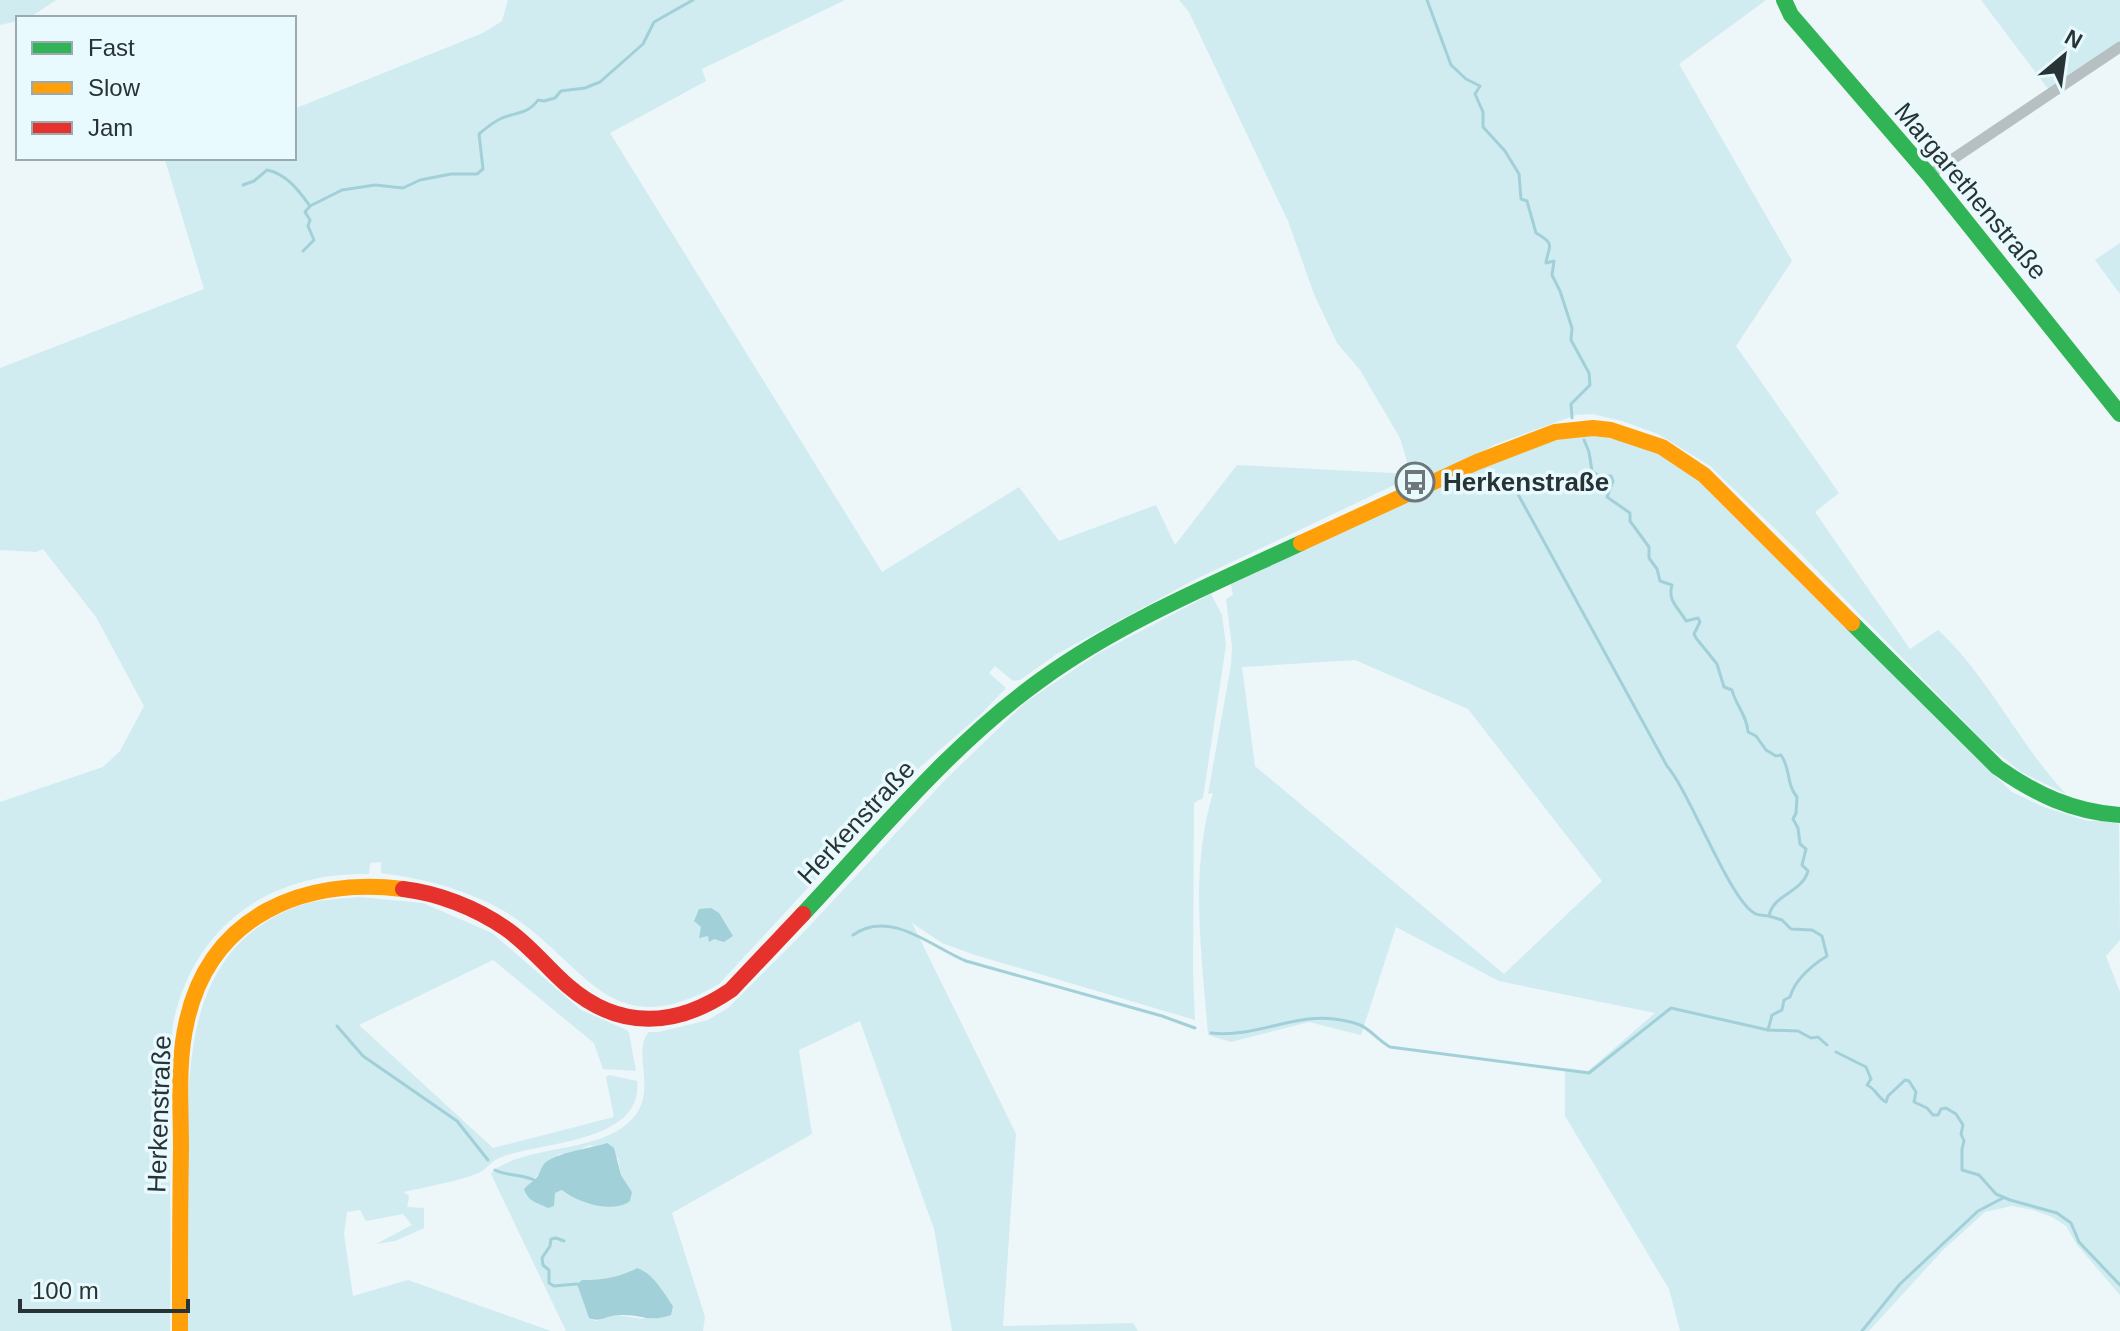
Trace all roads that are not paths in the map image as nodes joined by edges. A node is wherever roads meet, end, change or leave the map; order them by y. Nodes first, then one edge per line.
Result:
1 (1784, 0) edge
2 (2120, 47) edge
3 (1929, 175) junction
4 (2120, 414) edge
5 (2120, 815) edge
6 (180, 1331) edge

1 - 3 main road, Margarethenstraße
2 - 3 street
3 - 4 main road, Margarethenstraße
5 - 6 main road, Herkenstraße

